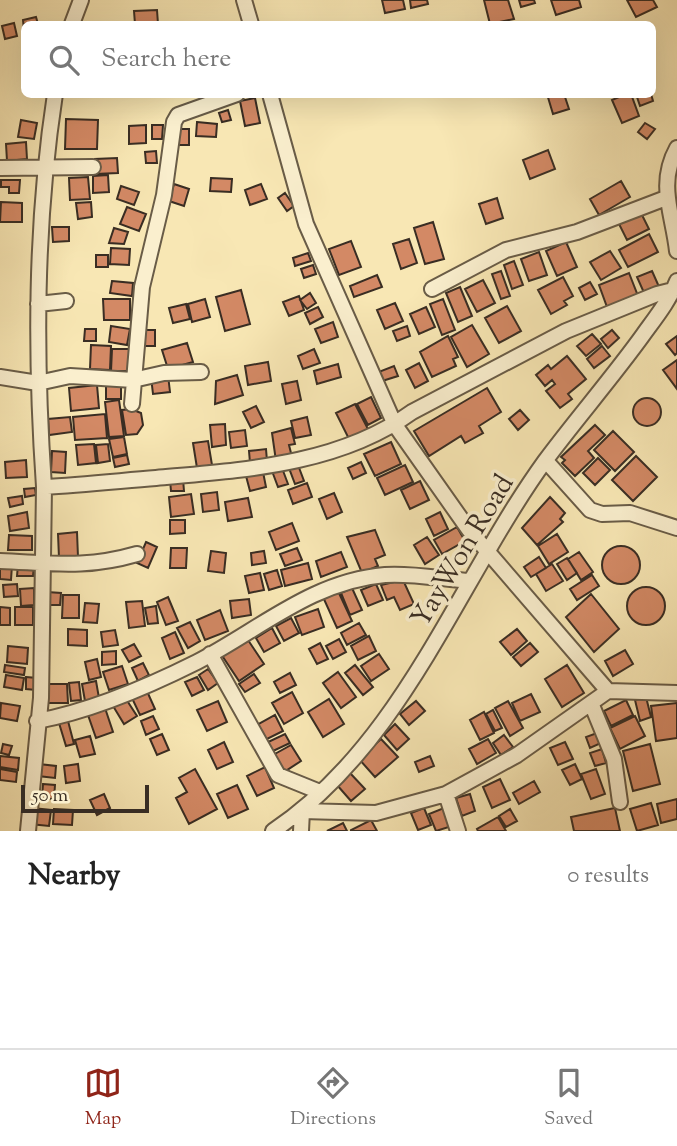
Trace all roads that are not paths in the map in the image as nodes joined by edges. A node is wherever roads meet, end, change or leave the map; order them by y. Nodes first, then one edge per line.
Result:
1 (81, 0) edge
2 (244, 0) edge
3 (73, 21) edge
4 (250, 21) edge
5 (54, 98) edge
6 (226, 98) edge
7 (271, 98) edge
8 (677, 148) edge
9 (44, 167) junction
10 (93, 167) dead end
11 (0, 168) edge
12 (666, 198) junction
13 (677, 251) edge
14 (675, 286) edge
15 (432, 289) dead end
16 (66, 301) dead end
17 (38, 304) junction
18 (201, 372) dead end
19 (0, 377) edge
20 (133, 380) junction
21 (38, 383) junction
22 (132, 404) dead end
23 (395, 425) junction
24 (545, 461) junction
25 (44, 487) junction
26 (677, 528) edge
27 (487, 552) junction
28 (137, 554) dead end
29 (0, 561) edge
30 (43, 562) junction
31 (470, 581) junction
32 (210, 654) junction
33 (608, 691) junction
34 (677, 693) edge
35 (591, 703) junction
36 (37, 721) junction
37 (320, 792) junction
38 (446, 794) junction
39 (620, 802) dead end
40 (302, 811) junction
41 (27, 831) edge
42 (273, 831) edge
43 (301, 831) edge
44 (458, 831) edge

1 - 3 street
2 - 4 street
5 - 9 street
6 - 20 street
7 - 23 street
8 - 12 street
9 - 10 street
9 - 11 street
9 - 17 street
12 - 13 street
12 - 15 street
14 - 23 street
14 - 24 street, YayWon Road
16 - 17 street
17 - 21 street
18 - 20 street
19 - 21 street
20 - 21 street
20 - 22 street
21 - 25 street
23 - 25 street
23 - 27 street
24 - 26 street
24 - 27 street, YayWon Road
25 - 30 street
27 - 31 street, YayWon Road
27 - 33 street
28 - 30 street
29 - 30 street
30 - 36 street
31 - 32 street
31 - 37 street, YayWon Road
32 - 36 street
32 - 37 street
33 - 34 street
33 - 35 street
35 - 38 street
35 - 39 street
36 - 41 street
37 - 40 street, YayWon Road
38 - 40 street
38 - 44 street
40 - 42 street, YayWon Road
40 - 43 street

